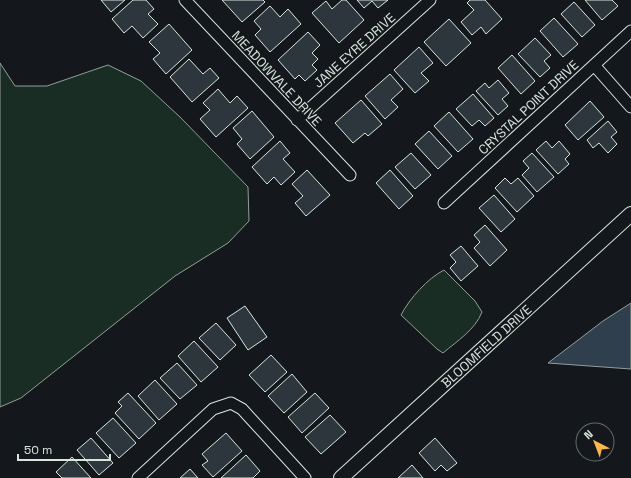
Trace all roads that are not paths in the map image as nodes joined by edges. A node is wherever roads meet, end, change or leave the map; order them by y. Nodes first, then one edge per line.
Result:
1 (185, 0) edge
2 (430, 0) edge
3 (631, 31) edge
4 (594, 65) junction
5 (631, 107) edge
6 (297, 120) junction
7 (350, 175) dead end
8 (444, 203) dead end
9 (631, 214) edge
10 (138, 478) edge
11 (305, 478) edge
12 (341, 478) edge

1 - 6 street, MEADOWVALE DRIVE
2 - 6 street, JANE EYRE DRIVE
3 - 4 street, CRYSTAL POINT DRIVE
4 - 5 street
4 - 8 street, CRYSTAL POINT DRIVE
6 - 7 street, MEADOWVALE DRIVE
9 - 12 street, BLOOMFIELD DRIVE
10 - 11 street

